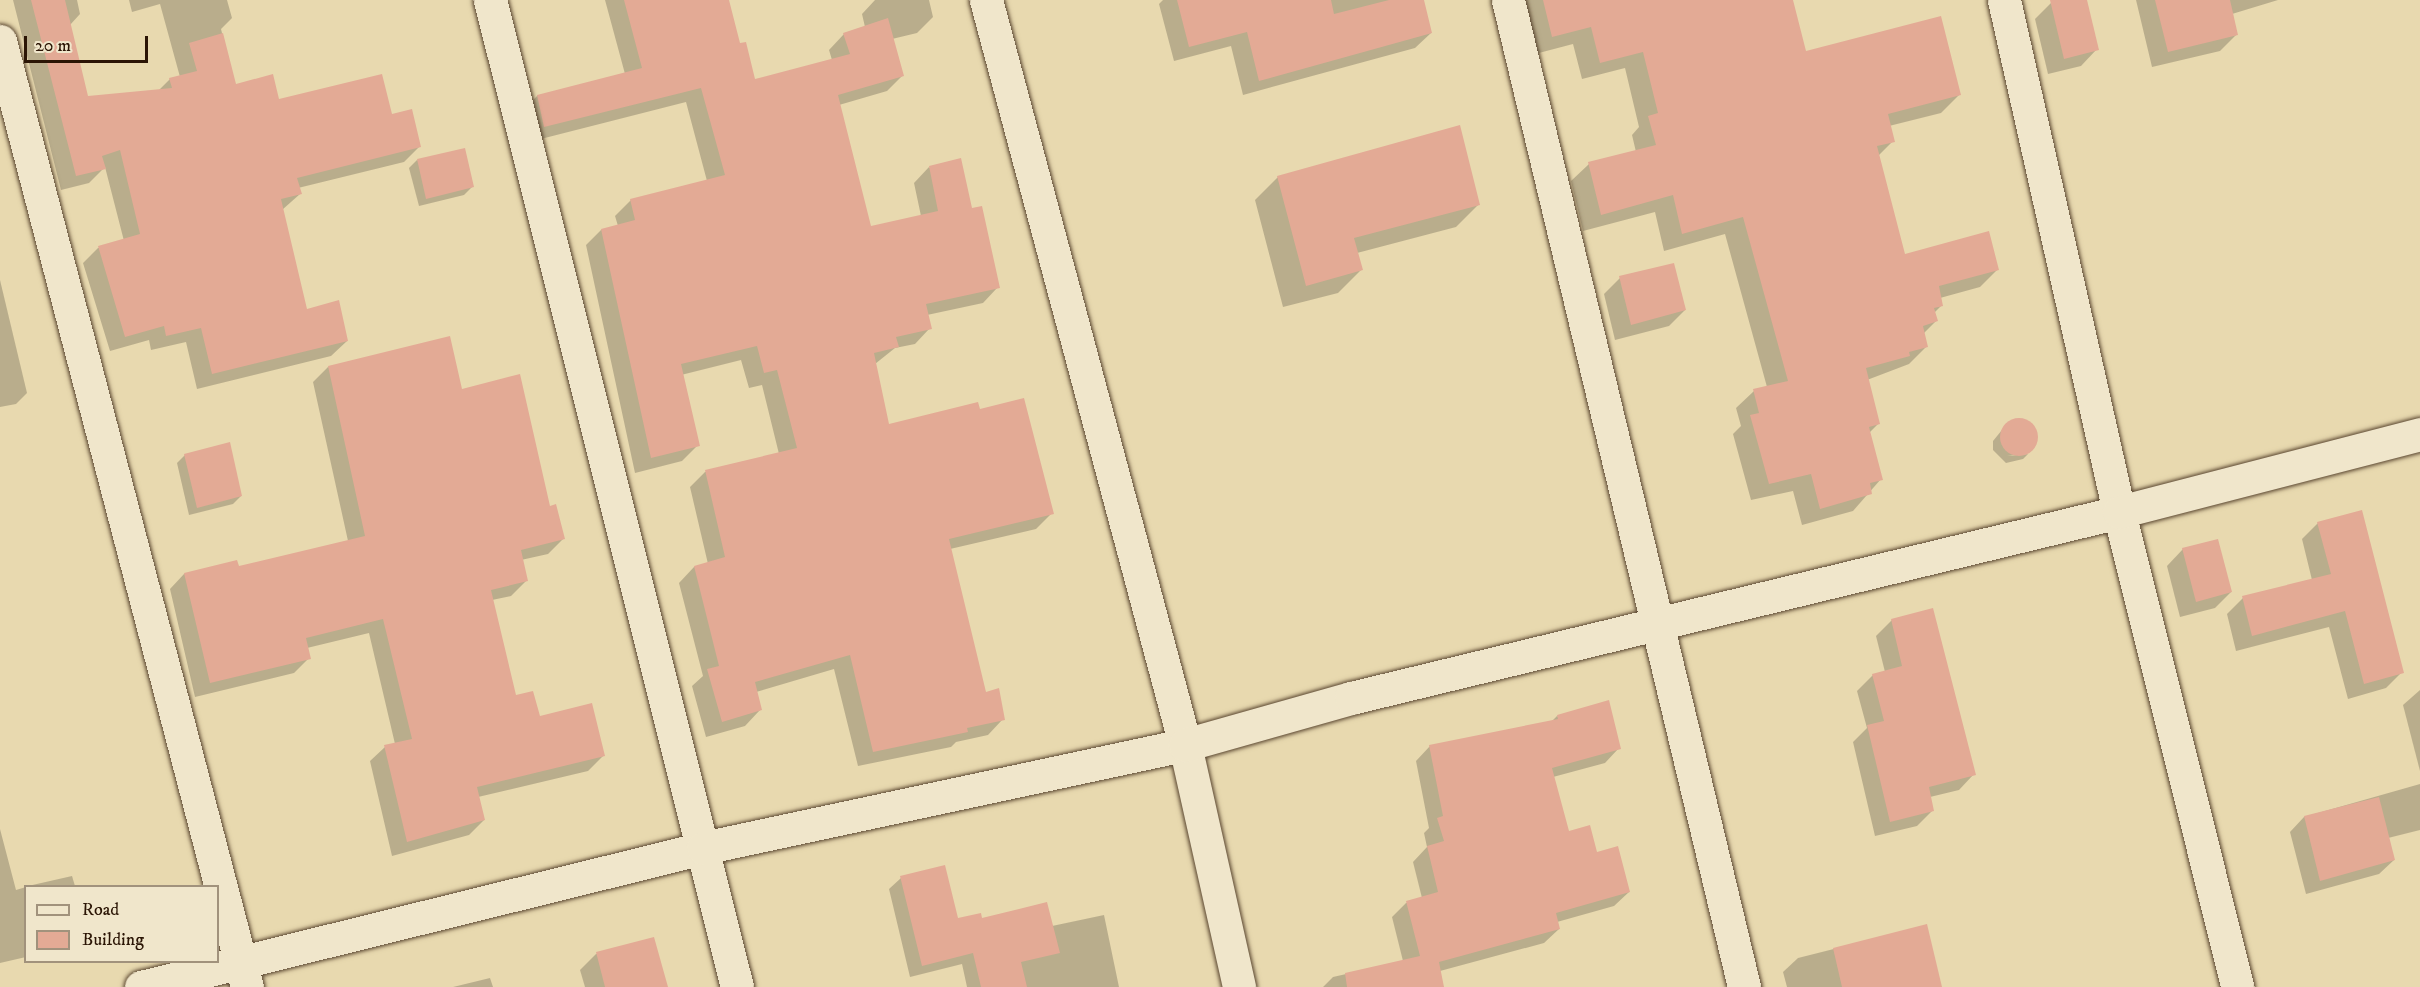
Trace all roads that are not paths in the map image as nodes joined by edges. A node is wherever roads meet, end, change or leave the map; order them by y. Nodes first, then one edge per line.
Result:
1 (490, 0) edge
2 (986, 0) edge
3 (1508, 0) edge
4 (2004, 0) edge
5 (0, 41) edge
6 (2420, 434) edge
7 (2119, 512) junction
8 (1657, 622) junction
9 (1185, 745) junction
10 (703, 848) junction
11 (245, 975) edge
12 (141, 987) edge
13 (737, 987) edge
14 (1239, 987) edge
15 (1744, 987) edge
16 (2237, 987) edge

1 - 10 street
2 - 9 street
3 - 8 street
4 - 7 street
5 - 11 street
6 - 7 street
7 - 8 street
7 - 16 street
8 - 9 street
8 - 15 street
9 - 10 street
9 - 14 street
10 - 11 street
10 - 13 street
11 - 12 street

